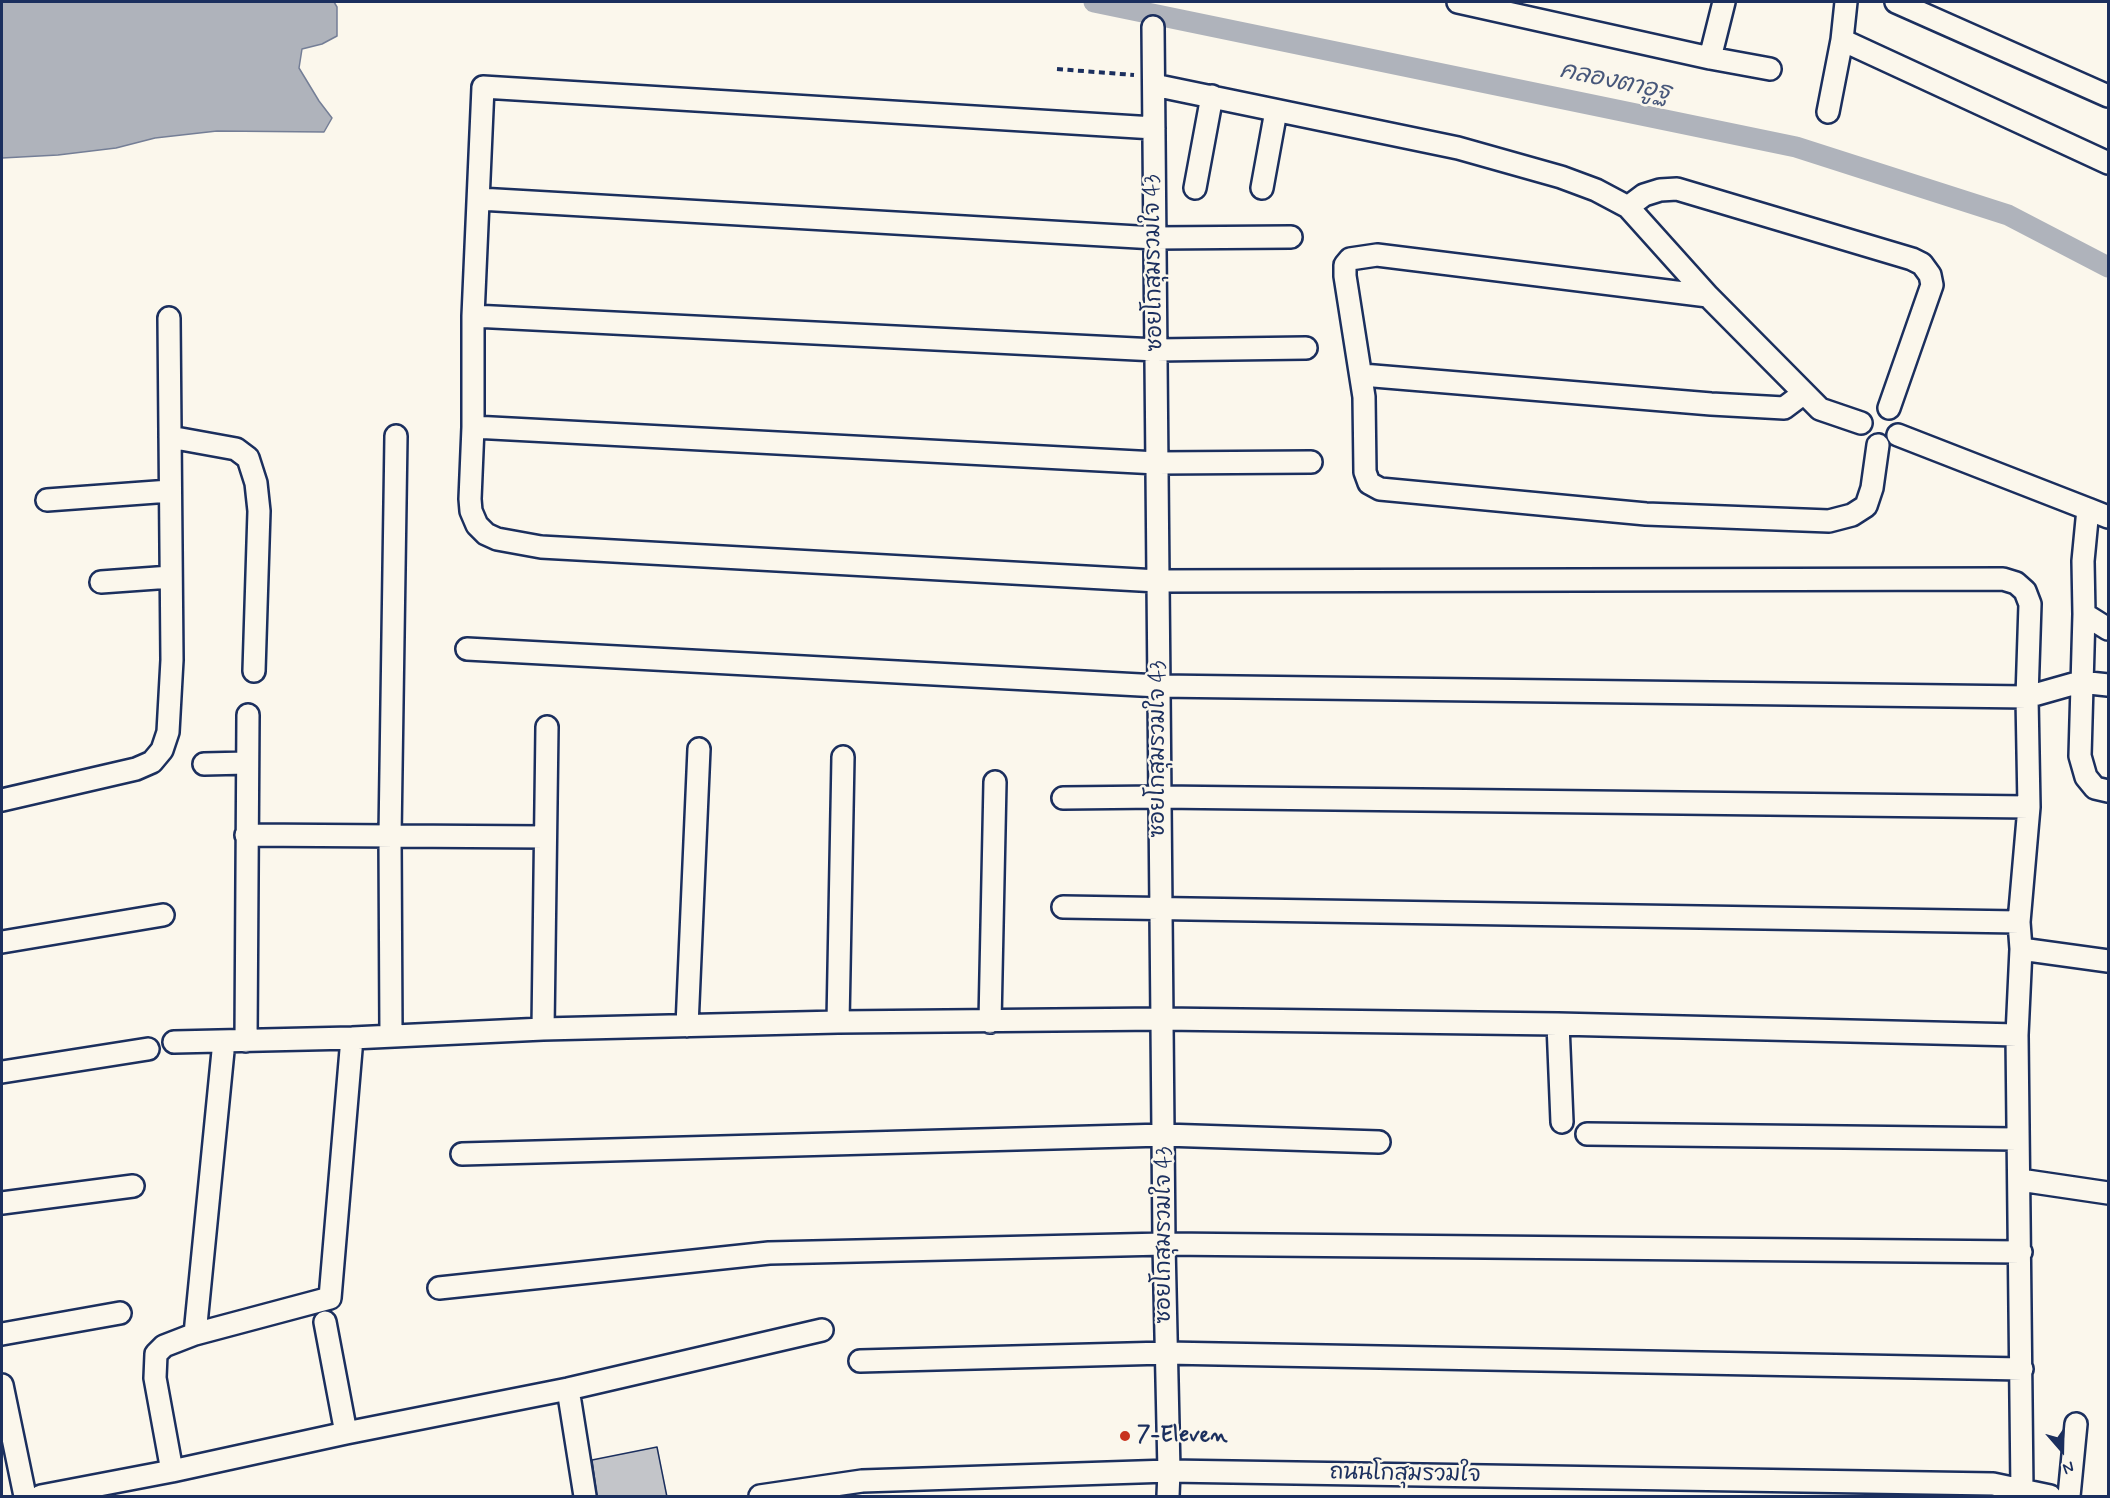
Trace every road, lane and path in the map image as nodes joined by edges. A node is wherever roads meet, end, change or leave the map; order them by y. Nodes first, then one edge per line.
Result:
1 (1458, 2) edge
2 (1724, 2) edge
3 (1846, 2) edge
4 (1896, 2) edge
5 (1153, 27) dead end
6 (1842, 40) junction
7 (1710, 58) junction
8 (1057, 69) dead end
9 (1770, 69) dead end
10 (1154, 81) junction
11 (1212, 96) junction
12 (2109, 96) edge
13 (1276, 111) junction
14 (1828, 112) dead end
15 (1154, 128) junction
16 (2109, 163) edge
17 (1195, 188) dead end
18 (1262, 188) dead end
19 (479, 199) junction
20 (1628, 207) junction
21 (1291, 237) dead end
22 (1155, 238) junction
23 (1708, 296) junction
24 (473, 316) junction
25 (169, 318) dead end
26 (1306, 348) dead end
27 (1156, 350) junction
28 (1362, 375) junction
29 (1804, 393) junction
30 (1889, 408) junction
31 (1861, 423) junction
32 (473, 427) junction
33 (1898, 435) junction
34 (396, 436) dead end
35 (170, 437) junction
36 (1878, 445) junction
37 (1311, 462) dead end
38 (1157, 463) junction
39 (170, 491) junction
40 (47, 500) dead end
41 (2088, 509) junction
42 (2109, 517) edge
43 (171, 577) junction
44 (1158, 581) junction
45 (101, 582) dead end
46 (2084, 614) junction
47 (2109, 629) edge
48 (467, 649) dead end
49 (254, 671) dead end
50 (2080, 682) junction
51 (2109, 685) edge
52 (1159, 686) junction
53 (2027, 697) junction
54 (248, 715) dead end
55 (547, 728) dead end
56 (699, 749) dead end
57 (843, 757) dead end
58 (247, 763) junction
59 (204, 764) dead end
60 (995, 782) dead end
61 (2109, 791) edge
62 (1160, 797) junction
63 (1063, 798) dead end
64 (2, 800) edge
65 (2028, 807) junction
66 (246, 835) junction
67 (390, 836) junction
68 (545, 837) junction
69 (1063, 908) dead end
70 (1161, 908) junction
71 (163, 915) dead end
72 (2019, 922) junction
73 (2, 942) edge
74 (2021, 949) junction
75 (2109, 961) edge
76 (1162, 1019) junction
77 (838, 1022) junction
78 (990, 1022) junction
79 (1558, 1024) junction
80 (687, 1026) junction
81 (543, 1029) junction
82 (391, 1035) junction
83 (2018, 1035) junction
84 (352, 1038) junction
85 (224, 1041) junction
86 (246, 1041) junction
87 (174, 1042) dead end
88 (148, 1049) dead end
89 (2, 1072) edge
90 (1562, 1122) dead end
91 (1587, 1134) dead end
92 (1164, 1135) junction
93 (2018, 1139) junction
94 (1379, 1142) dead end
95 (462, 1154) dead end
96 (2020, 1180) junction
97 (133, 1186) dead end
98 (2109, 1193) edge
99 (2, 1203) edge
100 (1164, 1244) junction
101 (2021, 1252) junction
102 (439, 1288) dead end
103 (120, 1313) dead end
104 (325, 1322) dead end
105 (822, 1330) dead end
106 (2, 1334) edge
107 (195, 1334) junction
108 (1166, 1353) junction
109 (860, 1361) dead end
110 (2022, 1370) junction
111 (2, 1385) edge
112 (568, 1389) junction
113 (2076, 1424) dead end
114 (346, 1433) junction
115 (172, 1471) junction
116 (1169, 1471) junction
117 (1993, 1490) edge
118 (2022, 1491) junction
119 (53, 1495) edge
120 (25, 1497) edge
121 (585, 1497) edge
122 (760, 1497) edge
123 (1168, 1497) edge
124 (2050, 1497) edge
125 (2069, 1497) edge

1 - 7 street
2 - 7 street
3 - 6 street
4 - 12 street
5 - 10 street, ซอยโกสุมรวมใจ 43
6 - 14 street
6 - 16 street
7 - 9 street
8 - 10 path
10 - 11 street
10 - 15 street, ซอยโกสุมรวมใจ 43
11 - 13 street
11 - 17 street
13 - 18 street
13 - 20 street
15 - 19 street
15 - 22 street, ซอยโกสุมรวมใจ 43
19 - 22 street
19 - 24 street
20 - 23 street
20 - 30 street
21 - 22 street
22 - 27 street, ซอยโกสุมรวมใจ 43
23 - 28 street
23 - 29 street
24 - 27 street
24 - 32 street
25 - 35 street
26 - 27 street
27 - 38 street, ซอยโกสุมรวมใจ 43
28 - 29 street
28 - 36 street
29 - 31 street
30 - 31 street
30 - 33 street
31 - 36 street
32 - 38 street
32 - 44 street
33 - 36 street
33 - 41 street
34 - 67 street
35 - 39 street
35 - 49 street
37 - 38 street
38 - 44 street, ซอยโกสุมรวมใจ 43
39 - 40 street
39 - 43 street
41 - 42 street
41 - 46 street
43 - 45 street
43 - 64 street
44 - 52 street, ซอยโกสุมรวมใจ 43
44 - 53 street
46 - 47 street
46 - 50 street
48 - 52 street
50 - 51 street
50 - 53 street
50 - 61 street
52 - 53 street
52 - 62 street, ซอยโกสุมรวมใจ 43
53 - 65 street
54 - 58 street
55 - 68 street
56 - 80 street
57 - 77 street
58 - 59 street
58 - 66 street
60 - 78 street
62 - 63 street
62 - 65 street
62 - 70 street, ซอยโกสุมรวมใจ 43
65 - 72 street
66 - 67 street
66 - 86 street
67 - 68 street
67 - 82 street
68 - 81 street
69 - 70 street
70 - 72 street
70 - 76 street, ซอยโกสุมรวมใจ 43
71 - 73 street
72 - 74 street
74 - 75 street
74 - 83 street
76 - 78 street
76 - 79 street
76 - 92 street, ซอยโกสุมรวมใจ 43
77 - 78 street
77 - 80 street
79 - 83 street
79 - 90 street
80 - 81 street
81 - 82 street
82 - 84 street
83 - 93 street
84 - 86 street
84 - 107 street
85 - 86 street
85 - 87 street
85 - 107 street
88 - 89 street
91 - 93 street
92 - 94 street
92 - 95 street
92 - 100 street, ซอยโกสุมรวมใจ 43
93 - 96 street
96 - 98 street
96 - 101 street
97 - 99 street
100 - 101 street
100 - 102 street
100 - 108 street, ซอยโกสุมรวมใจ 43
101 - 110 street
103 - 106 street
104 - 114 street
105 - 112 street
107 - 115 street
108 - 109 street
108 - 110 street
108 - 116 street, ซอยโกสุมรวมใจ 43
110 - 118 street
111 - 120 street
112 - 114 street
112 - 121 street
113 - 125 street
114 - 115 street
115 - 119 street
116 - 117 street, ถนนโกสุมรวมใจ
116 - 122 street, ถนนโกสุมรวมใจ
116 - 123 street, ซอยโกสุมรวมใจ 43
117 - 118 street, ถนนโกสุมรวมใจ
118 - 124 street, ถนนโกสุมรวมใจ

